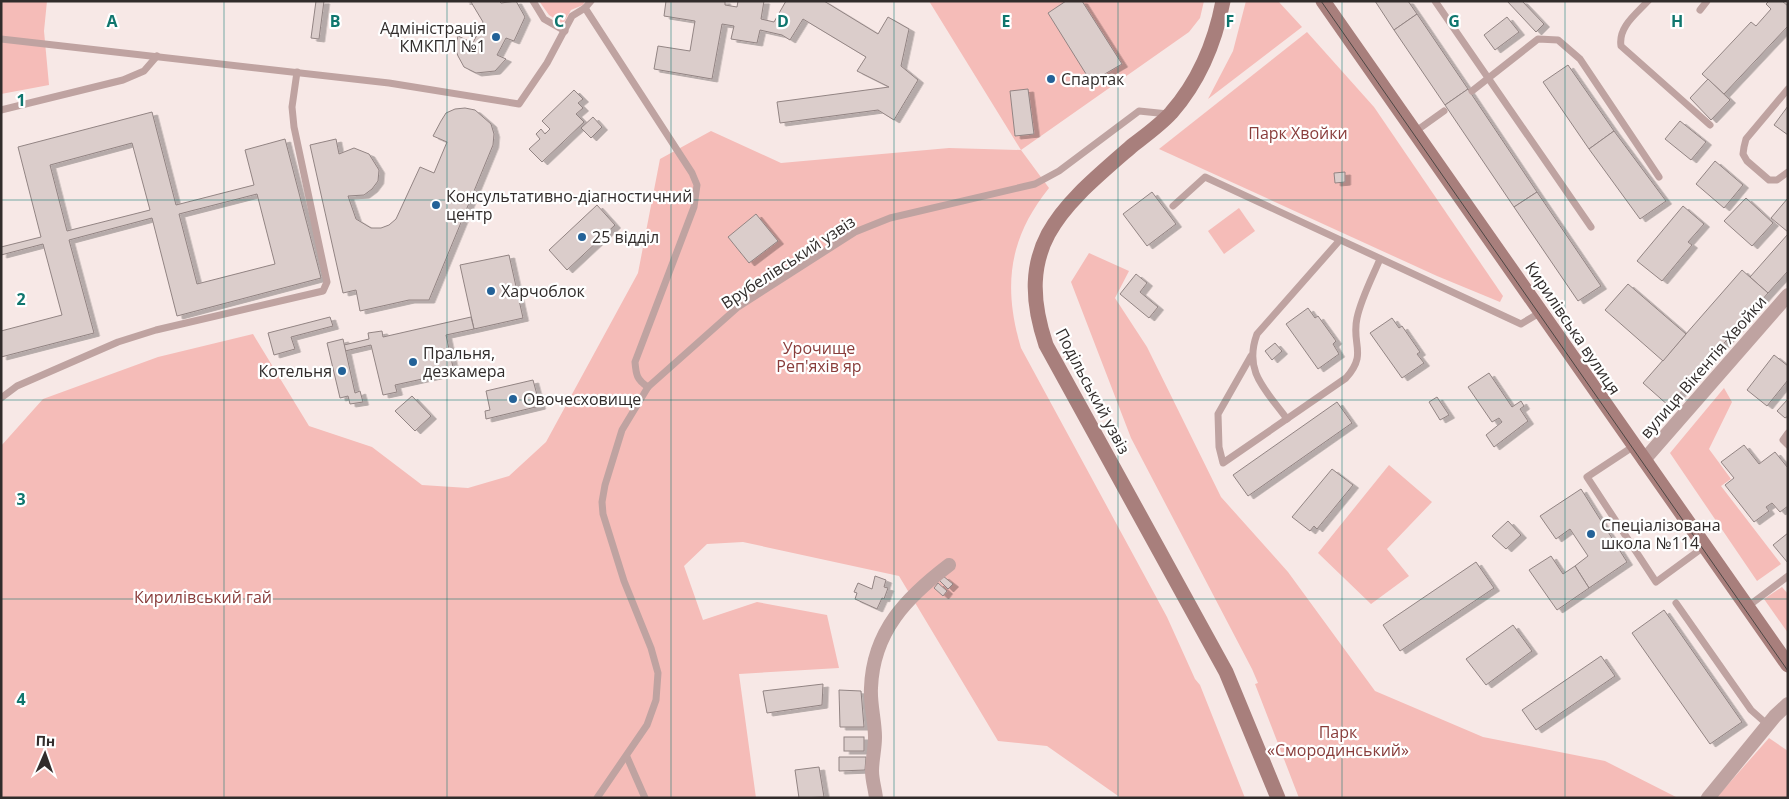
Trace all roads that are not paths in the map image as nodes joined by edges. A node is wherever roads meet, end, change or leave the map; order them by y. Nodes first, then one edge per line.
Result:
1 (532, 1) edge
2 (591, 1) edge
3 (1223, 1) edge
4 (1434, 1) edge
5 (1648, 1) edge
6 (1707, 1) edge
7 (1327, 4) edge
8 (585, 8) junction
9 (1700, 10) dead end
10 (565, 31) junction
11 (1, 39) edge
12 (157, 56) junction
13 (297, 72) junction
14 (1489, 78) junction
15 (1788, 89) edge
16 (1472, 91) dead end
17 (1, 110) edge
18 (1444, 111) dead end
19 (1170, 114) junction
20 (1710, 125) dead end
21 (1416, 131) junction
22 (1788, 172) edge
23 (1660, 177) dead end
24 (1173, 206) dead end
25 (1591, 227) dead end
26 (1339, 241) junction
27 (1380, 259) junction
28 (1788, 295) edge
29 (1541, 312) junction
30 (1251, 356) junction
31 (648, 387) junction
32 (1, 398) edge
33 (1287, 419) junction
34 (1788, 433) edge
35 (1788, 445) edge
36 (1634, 446) junction
37 (1644, 460) junction
38 (1705, 546) junction
39 (949, 565) dead end
40 (1788, 576) edge
41 (1676, 603) dead end
42 (1747, 607) junction
43 (1788, 666) edge
44 (1788, 704) edge
45 (1768, 725) junction
46 (627, 757) junction
47 (597, 798) edge
48 (645, 798) edge
49 (876, 798) edge
50 (1278, 798) edge
51 (1708, 798) edge

1 - 10 lane
2 - 8 lane
3 - 19 street, Подільський узвіз
4 - 14 lane
5 - 20 lane
6 - 9 lane
7 - 21 street, Кирилівська вулиця
8 - 10 lane
8 - 31 lane
10 - 13 lane
11 - 12 lane
12 - 13 lane
12 - 17 lane
13 - 32 lane
14 - 16 lane
14 - 23 lane
14 - 25 lane
15 - 22 lane
18 - 21 lane
19 - 31 lane, Врубелівський узвіз
19 - 50 street, Подільський узвіз
21 - 29 street, Кирилівська вулиця
24 - 26 lane
26 - 27 lane
26 - 30 lane
27 - 29 lane
27 - 33 lane
28 - 37 street, вулиця Вікентія Хвойки
29 - 36 street, Кирилівська вулиця
30 - 33 lane
30 - 33 lane
31 - 46 lane, Врубелівський узвіз
34 - 35 lane
36 - 37 street, Кирилівська вулиця
36 - 38 lane
37 - 38 street, Кирилівська вулиця
38 - 42 street, Кирилівська вулиця
39 - 49 street
40 - 42 lane
41 - 45 lane
42 - 43 street, Кирилівська вулиця
44 - 45 street
45 - 51 street
46 - 47 lane, Врубелівський узвіз
46 - 48 lane

